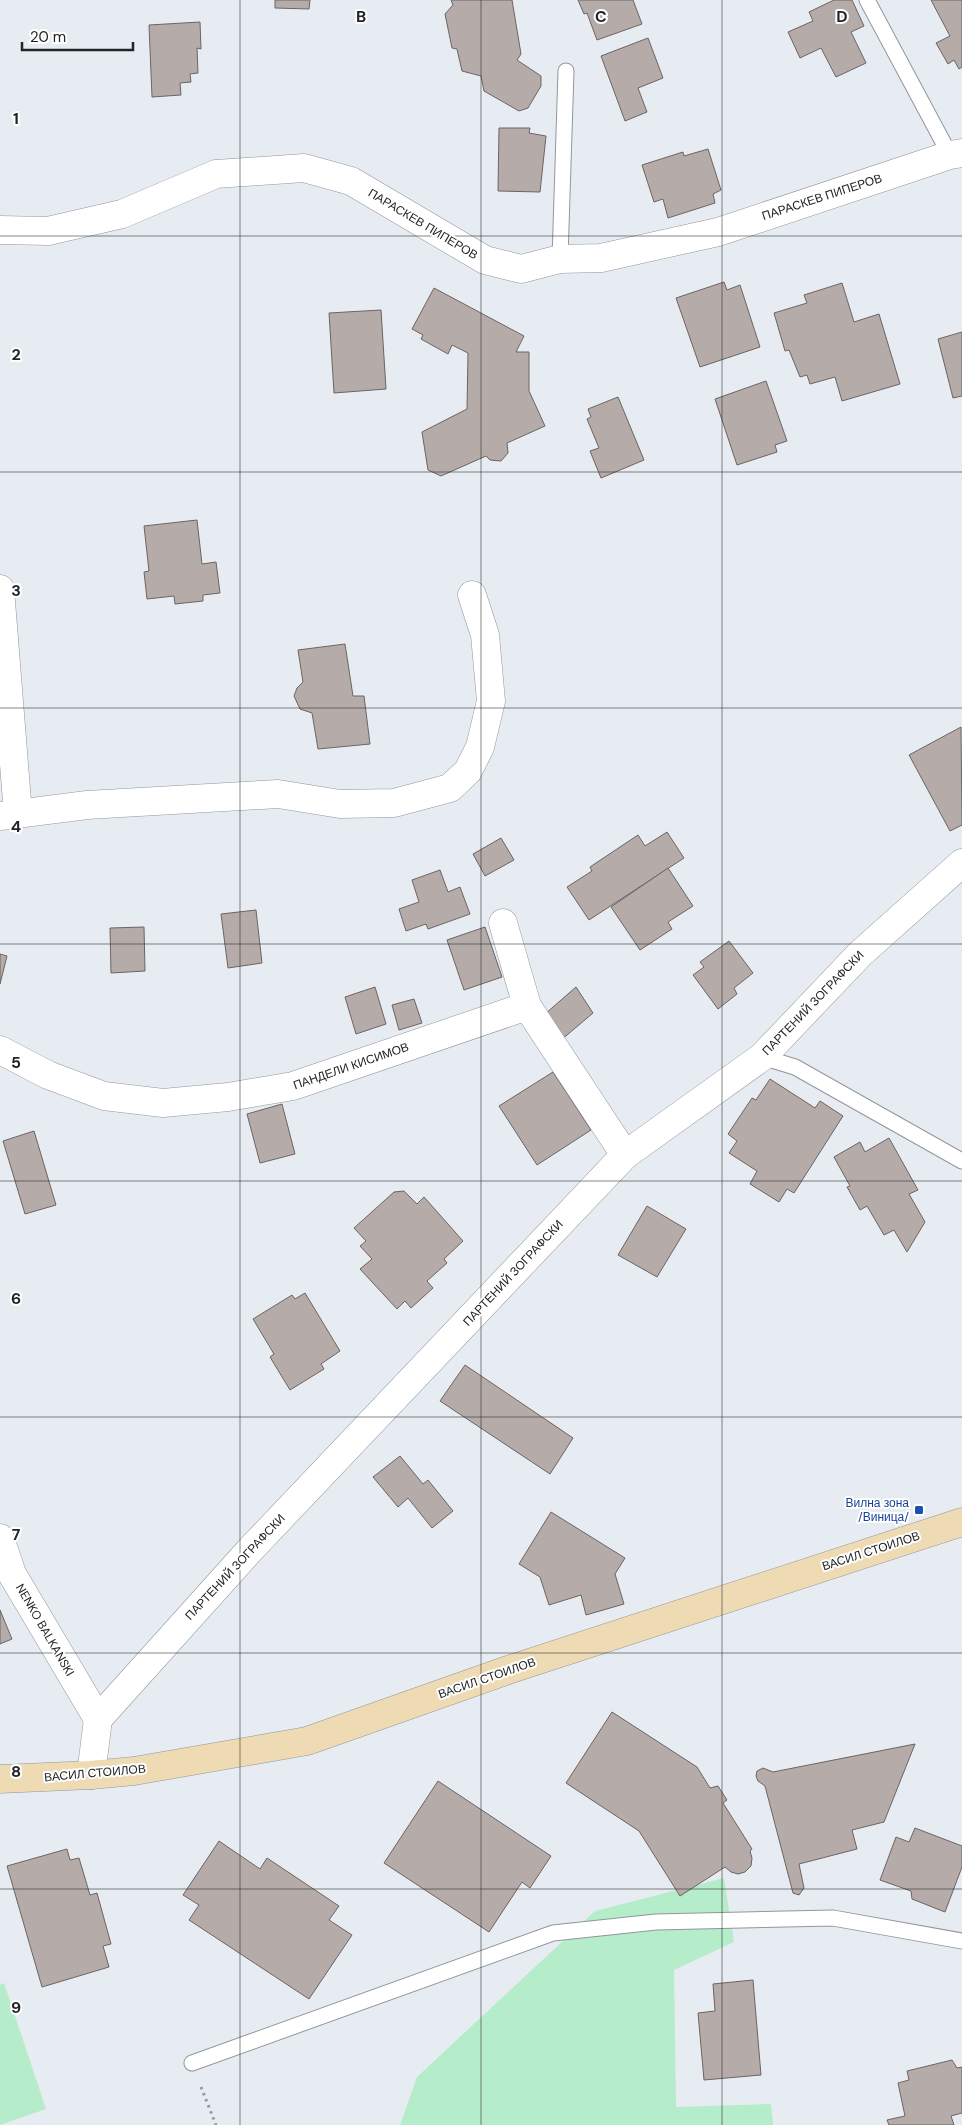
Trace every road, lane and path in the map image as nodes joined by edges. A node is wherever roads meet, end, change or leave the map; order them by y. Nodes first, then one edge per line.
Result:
1 (867, 0) edge
2 (566, 70) dead end
3 (956, 154) edge
4 (0, 230) edge
5 (560, 259) junction
6 (0, 589) edge
7 (472, 595) dead end
8 (9, 815) edge
9 (962, 863) edge
10 (503, 923) dead end
11 (527, 1006) junction
12 (0, 1050) edge
13 (762, 1057) junction
14 (625, 1155) junction
15 (962, 1161) edge
16 (962, 1522) edge
17 (0, 1538) edge
18 (98, 1719) junction
19 (91, 1776) junction
20 (0, 1779) edge
21 (962, 1941) edge
22 (192, 2063) joint
23 (216, 2125) edge

1 - 3 lane
2 - 5 lane
3 - 5 street, ПАРАСКЕВ ПИПЕРОВ
4 - 5 street, ПАРАСКЕВ ПИПЕРОВ
6 - 8 street
7 - 8 street
9 - 13 street, ПАРТЕНИЙ ЗОГРАФСКИ
10 - 11 street
11 - 12 street, ПАНДЕЛИ КИСИМОВ
11 - 14 street
13 - 14 street, ПАРТЕНИЙ ЗОГРАФСКИ
13 - 15 lane
14 - 18 street, ПАРТЕНИЙ ЗОГРАФСКИ
16 - 19 street, ВАСИЛ СТОИЛОВ
17 - 18 street, NENKO BALKANSKI
18 - 19 street
19 - 20 street, ВАСИЛ СТОИЛОВ
21 - 22 lane
22 - 23 path

